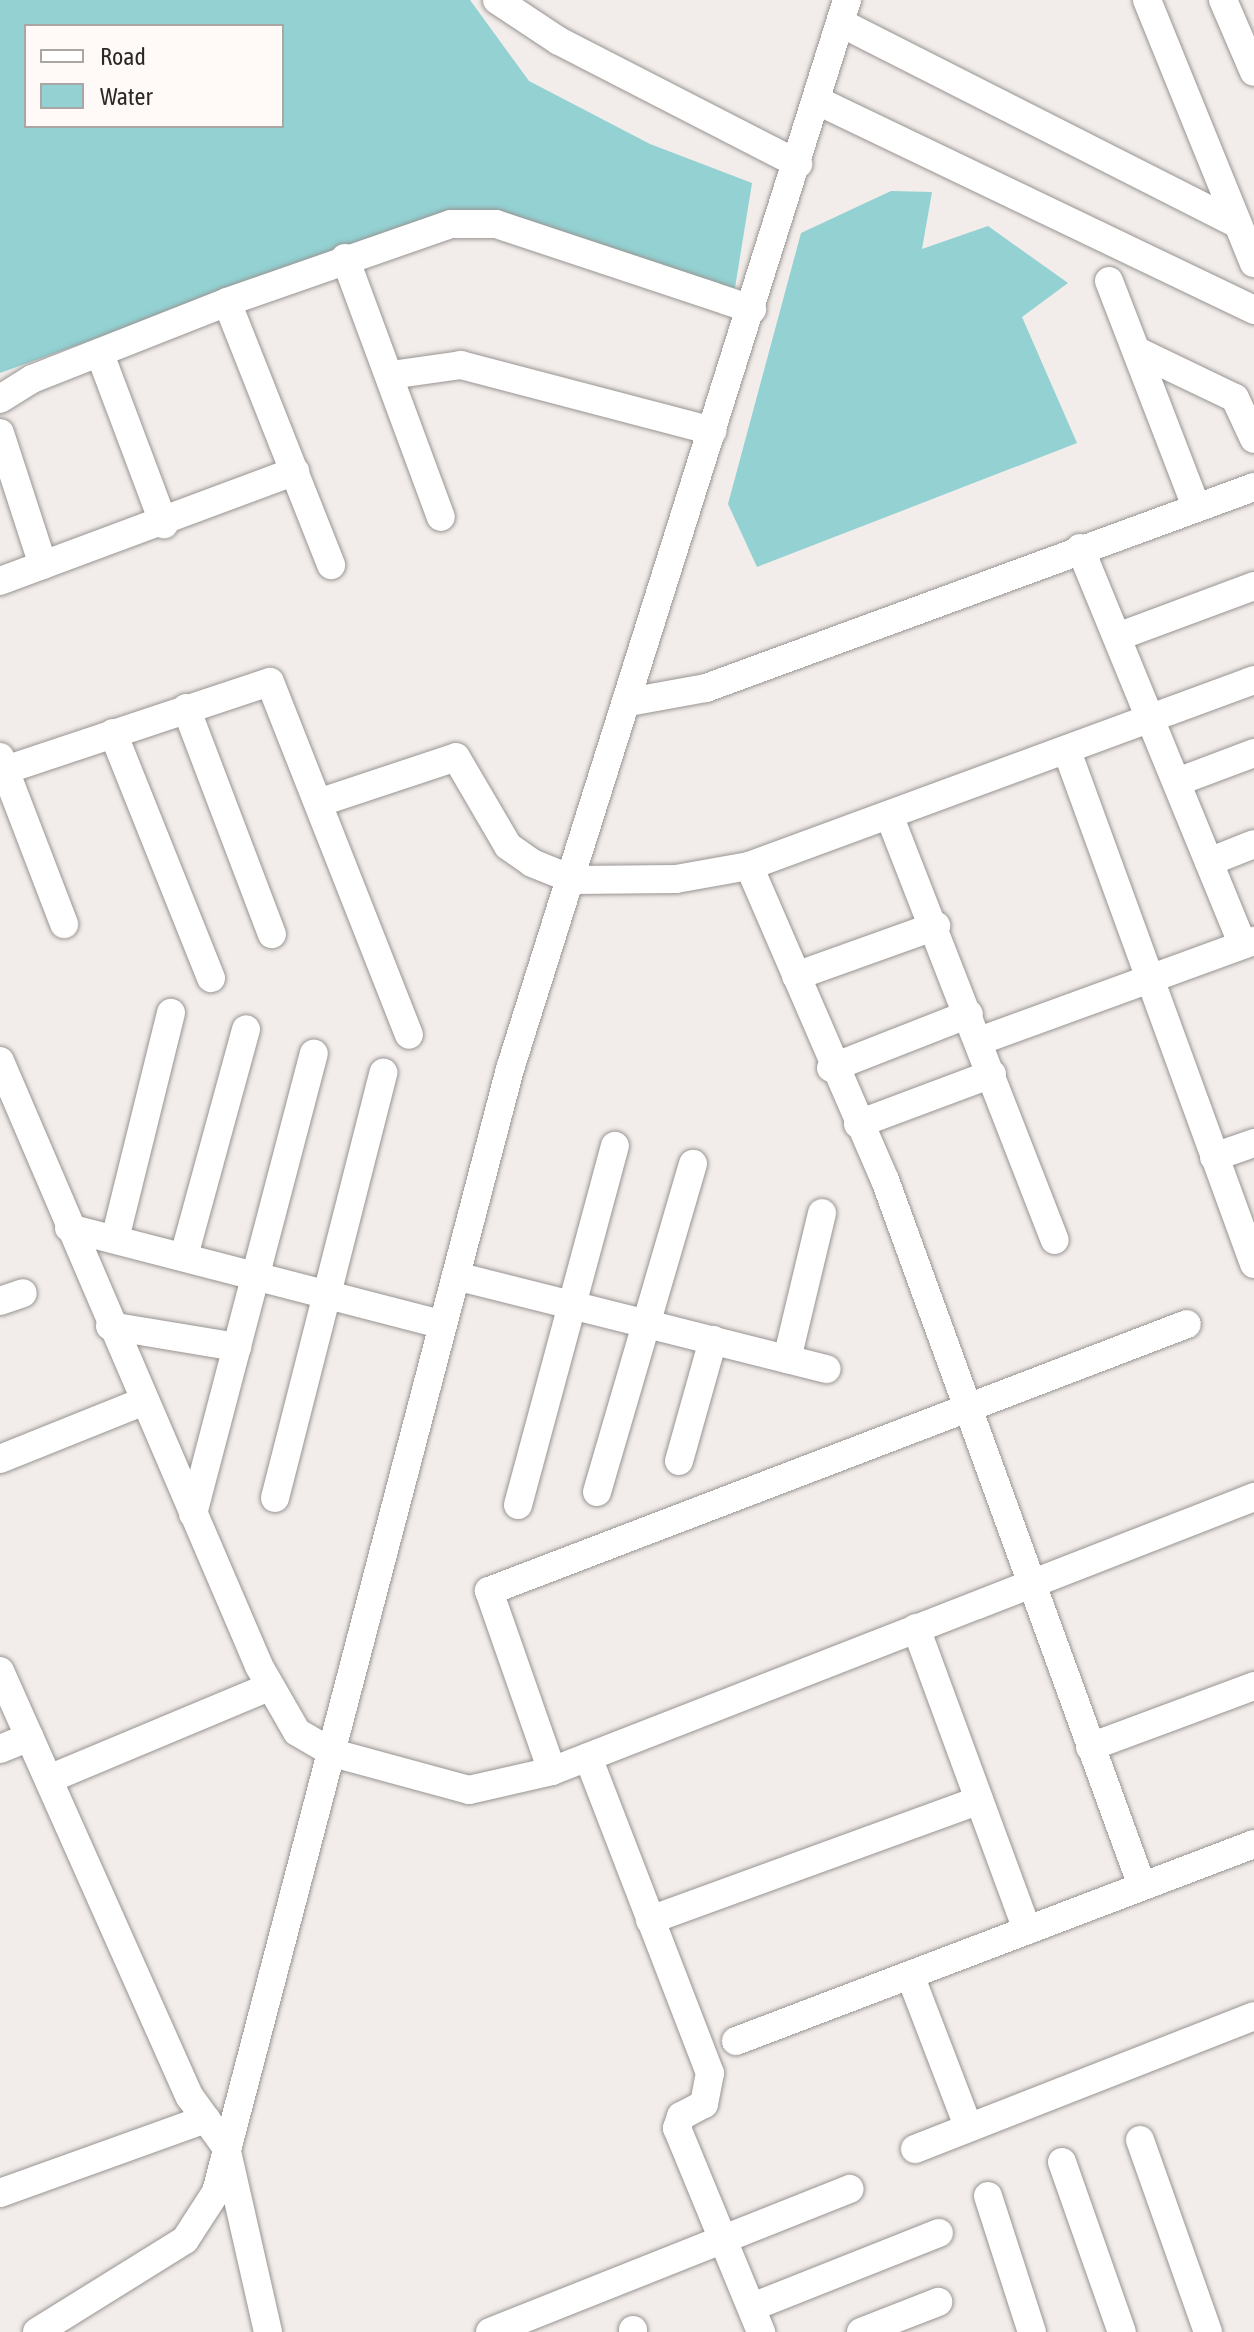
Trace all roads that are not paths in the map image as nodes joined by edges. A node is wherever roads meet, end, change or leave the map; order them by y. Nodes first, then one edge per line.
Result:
1 (497, 0) edge
2 (1147, 0) edge
3 (1223, 0) edge
4 (844, 12) edge
5 (1254, 72) edge
6 (818, 101) junction
7 (798, 164) junction
8 (1238, 224) junction
9 (345, 258) junction
10 (1254, 263) edge
11 (1109, 281) dead end
12 (227, 302) junction
13 (752, 309) junction
14 (1254, 310) edge
15 (1139, 352) junction
16 (100, 354) junction
17 (391, 375) junction
18 (0, 399) edge
19 (712, 431) junction
20 (0, 433) edge
21 (1254, 439) edge
22 (295, 471) junction
23 (1254, 487) edge
24 (1196, 506) junction
25 (441, 517) dead end
26 (164, 524) junction
27 (1080, 548) junction
28 (43, 565) junction
29 (331, 565) dead end
30 (0, 581) edge
31 (1254, 586) edge
32 (1117, 637) junction
33 (1254, 680) edge
34 (629, 702) junction
35 (186, 708) junction
36 (1151, 719) junction
37 (113, 733) junction
38 (1067, 751) junction
39 (1254, 753) edge
40 (2, 763) edge
41 (1177, 782) junction
42 (321, 802) junction
43 (889, 815) junction
44 (1254, 844) edge
45 (1209, 862) junction
46 (749, 866) junction
47 (574, 880) junction
48 (64, 924) dead end
49 (936, 926) junction
50 (272, 934) dead end
51 (1248, 943) edge
52 (796, 976) junction
53 (211, 978) dead end
54 (1150, 979) junction
55 (171, 1013) dead end
56 (969, 1014) junction
57 (246, 1029) dead end
58 (409, 1035) dead end
59 (979, 1041) junction
60 (314, 1054) dead end
61 (0, 1061) edge
62 (831, 1068) junction
63 (383, 1073) dead end
64 (992, 1074) junction
65 (858, 1124) junction
66 (1254, 1143) edge
67 (615, 1146) dead end
68 (1214, 1157) junction
69 (693, 1164) dead end
70 (822, 1213) dead end
71 (69, 1228) junction
72 (115, 1239) junction
73 (1055, 1240) dead end
74 (184, 1256) junction
75 (1254, 1264) edge
76 (255, 1276) junction
77 (456, 1276) junction
78 (324, 1294) junction
79 (574, 1306) junction
80 (644, 1323) junction
81 (1187, 1324) dead end
82 (443, 1325) junction
83 (110, 1326) junction
84 (713, 1340) junction
85 (237, 1347) junction
86 (787, 1359) junction
87 (827, 1369) dead end
88 (142, 1402) junction
89 (964, 1409) junction
90 (0, 1459) edge
91 (679, 1461) dead end
92 (597, 1492) dead end
93 (1254, 1497) edge
94 (275, 1498) dead end
95 (518, 1505) dead end
96 (193, 1514) junction
97 (1029, 1584) junction
98 (916, 1628) junction
99 (0, 1671) edge
100 (1254, 1686) edge
101 (269, 1687) junction
102 (30, 1737) junction
103 (1090, 1747) junction
104 (0, 1749) edge
105 (333, 1753) junction
106 (588, 1757) junction
107 (552, 1771) junction
108 (49, 1779) junction
109 (979, 1800) junction
110 (1254, 1844) edge
111 (1142, 1886) junction
112 (650, 1920) junction
113 (1027, 1930) junction
114 (910, 1975) junction
115 (1254, 2016) edge
116 (736, 2041) dead end
117 (206, 2119) junction
118 (968, 2126) junction
119 (1140, 2140) dead end
120 (226, 2147) junction
121 (915, 2149) dead end
122 (1062, 2162) dead end
123 (850, 2189) dead end
124 (0, 2193) edge
125 (988, 2196) dead end
126 (939, 2233) dead end
127 (727, 2239) junction
128 (938, 2302) dead end
129 (756, 2319) edge
130 (37, 2332) edge
131 (268, 2332) edge
132 (490, 2332) edge
133 (861, 2332) edge
134 (1032, 2332) edge
135 (1122, 2332) edge
136 (1208, 2332) edge

1 - 7 street
2 - 8 street
3 - 5 street
4 - 6 street
4 - 8 street
6 - 7 street
6 - 14 street
7 - 13 street
8 - 10 street
9 - 12 street
9 - 13 street
9 - 17 street
11 - 15 street
12 - 16 street
12 - 22 street
13 - 19 street
15 - 21 street
15 - 24 street
16 - 18 street
16 - 26 street
17 - 19 street
17 - 25 street
19 - 34 street
20 - 28 street
22 - 26 street
22 - 29 street
23 - 24 street
24 - 27 street
26 - 28 street
27 - 32 street
27 - 34 street
28 - 30 street
31 - 32 street
32 - 36 street
33 - 36 street
34 - 47 street
35 - 37 street
35 - 42 street
35 - 50 street
36 - 38 street
36 - 41 street
37 - 40 street
37 - 53 street
38 - 43 street
38 - 54 street
39 - 41 street
40 - 48 street
41 - 45 street
42 - 47 street
42 - 58 street
43 - 46 street
43 - 49 street
44 - 45 street
45 - 51 street
46 - 47 street
46 - 52 street
47 - 77 street
49 - 52 street
49 - 56 street
51 - 54 street
52 - 62 street
54 - 59 street
54 - 68 street
55 - 72 street
56 - 59 street
56 - 62 street
57 - 74 street
59 - 64 street
60 - 76 street
61 - 71 street
62 - 65 street
63 - 78 street
64 - 65 street
64 - 73 street
65 - 89 street
66 - 68 street
67 - 79 street
68 - 75 street
69 - 80 street
70 - 86 street
71 - 72 street
71 - 83 street
72 - 74 street
74 - 76 street
76 - 78 street
76 - 85 street
77 - 79 street
77 - 82 street
78 - 82 street
78 - 94 street
79 - 80 street
79 - 95 street
80 - 84 street
80 - 92 street
81 - 89 street
82 - 105 street
83 - 85 street
83 - 88 street
84 - 86 street
84 - 91 street
85 - 96 street
86 - 87 street
88 - 90 street
88 - 96 street
89 - 97 street
89 - 107 street
93 - 97 street
96 - 101 street
97 - 98 street
97 - 103 street
98 - 106 street
98 - 109 street
99 - 102 street
100 - 103 street
101 - 105 street
101 - 108 street
102 - 104 street
102 - 108 street
103 - 111 street
105 - 107 street
105 - 120 street
106 - 107 street
106 - 112 street
108 - 117 street
109 - 112 street
109 - 113 street
110 - 111 street
111 - 113 street
112 - 127 street
113 - 114 street
114 - 116 street
114 - 118 street
115 - 118 street
117 - 120 street
117 - 124 street
118 - 121 street
119 - 136 street
120 - 130 street
120 - 131 street
122 - 135 street
123 - 127 street
125 - 134 street
126 - 129 street
127 - 129 street
127 - 132 street
128 - 133 street

